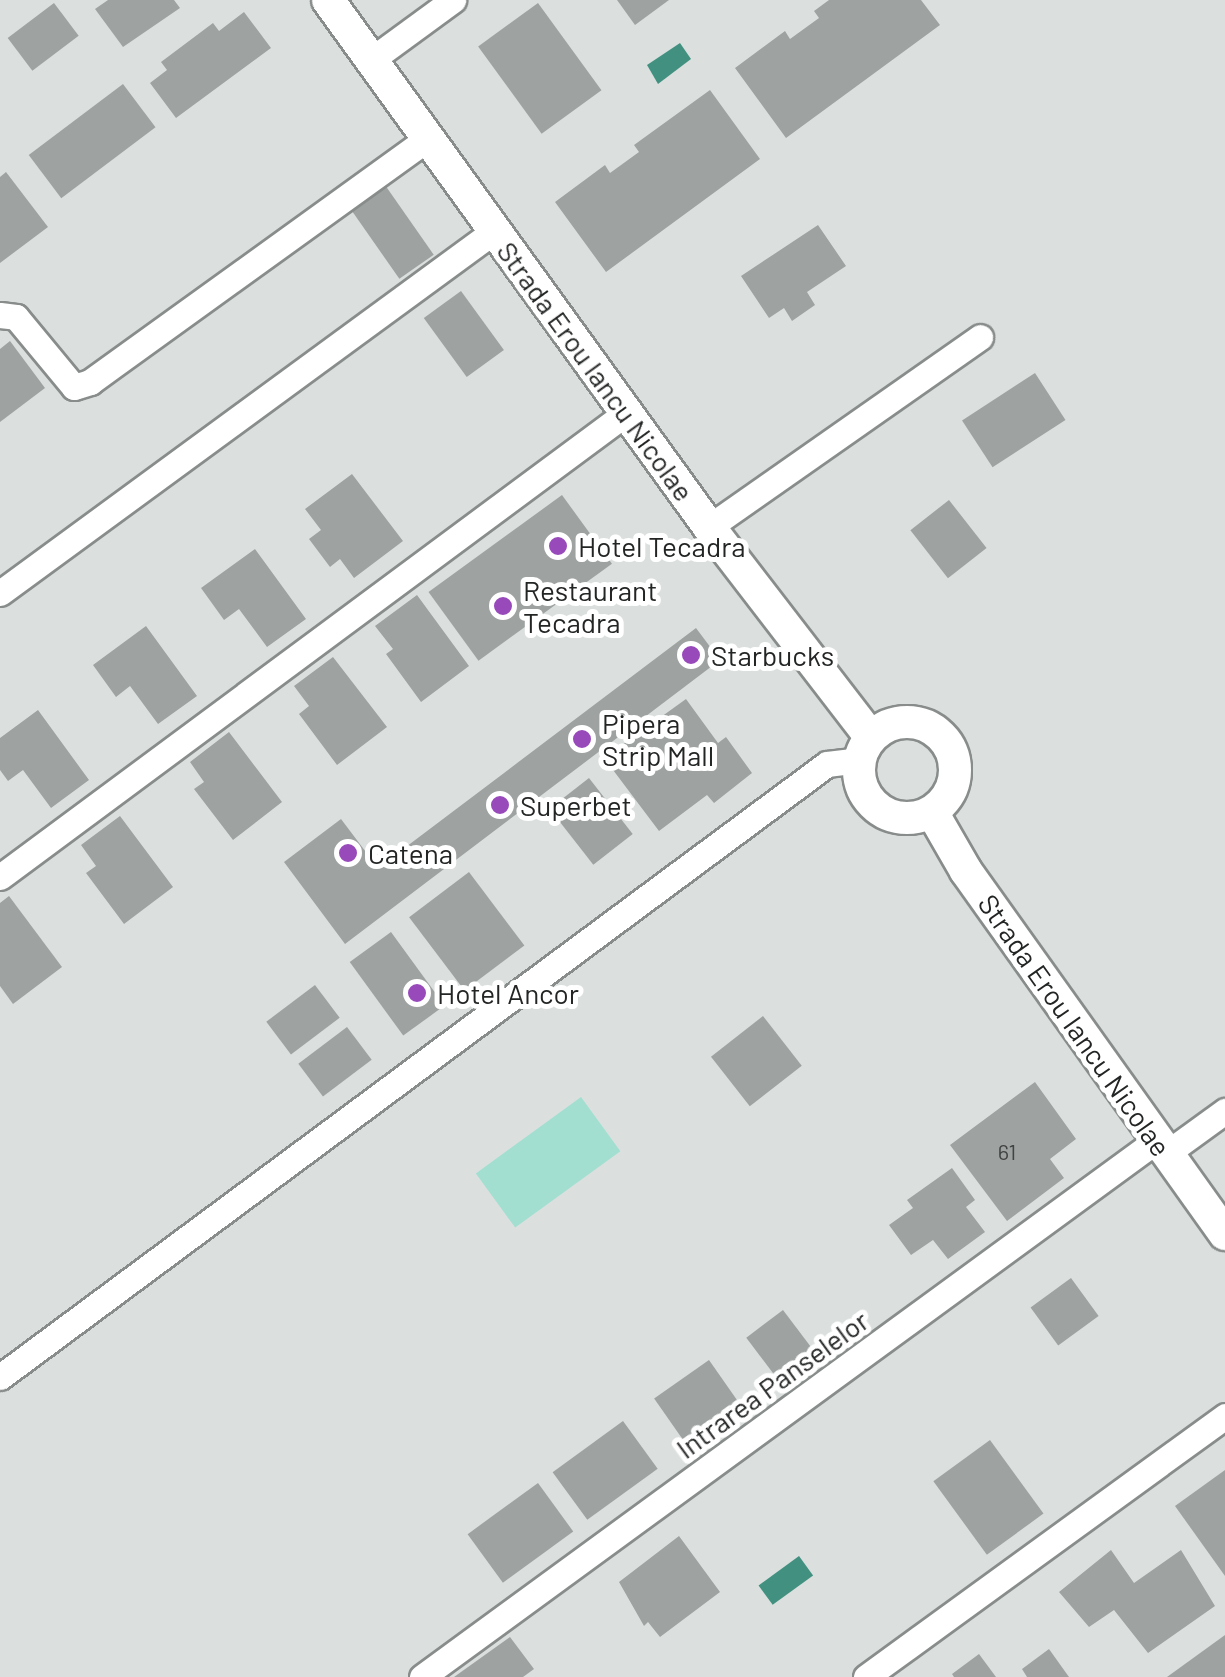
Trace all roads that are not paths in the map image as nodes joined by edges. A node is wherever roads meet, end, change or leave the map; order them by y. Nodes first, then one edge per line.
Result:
1 (328, 0) edge
2 (453, 0) edge
3 (371, 60) junction
4 (427, 138) junction
5 (494, 231) junction
6 (0, 315) edge
7 (980, 337) dead end
8 (626, 413) junction
9 (709, 527) junction
10 (0, 593) edge
11 (865, 748) junction
12 (932, 812) junction
13 (0, 878) edge
14 (1225, 1111) edge
15 (1162, 1146) junction
16 (1225, 1234) edge
17 (0, 1378) edge
18 (1225, 1416) edge
19 (422, 1677) edge
20 (866, 1677) edge

1 - 3 street, Strada Erou Iancu Nicolae
2 - 3 street
3 - 4 street, Strada Erou Iancu Nicolae
4 - 5 street, Strada Erou Iancu Nicolae
4 - 6 street
5 - 8 street, Strada Erou Iancu Nicolae
5 - 10 street
7 - 9 street
8 - 9 street, Strada Erou Iancu Nicolae
8 - 13 street
9 - 11 street, Strada Erou Iancu Nicolae
11 - 12 street
11 - 12 street
11 - 17 street
12 - 15 street, Strada Erou Iancu Nicolae
14 - 15 street, Intrarea Panselelor
15 - 16 street, Strada Erou Iancu Nicolae
15 - 19 street, Intrarea Panselelor
18 - 20 street

